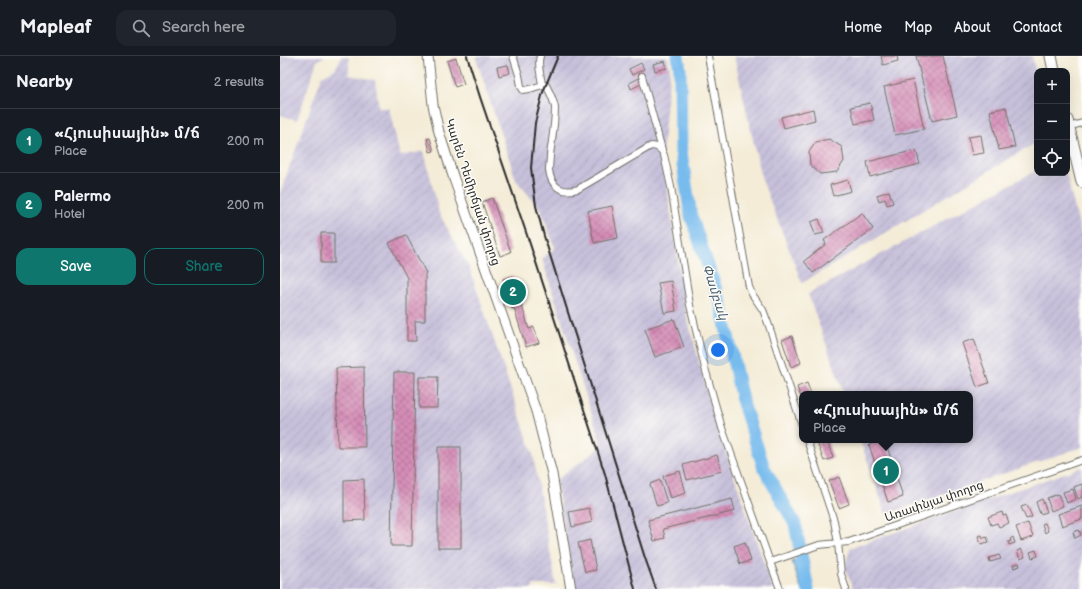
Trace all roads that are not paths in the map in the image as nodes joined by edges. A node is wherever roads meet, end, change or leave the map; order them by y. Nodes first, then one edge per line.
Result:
1 (428, 56) edge
2 (513, 56) edge
3 (540, 56) edge
4 (708, 56) edge
5 (1051, 56) edge
6 (1053, 68) edge
7 (642, 76) dead end
8 (542, 85) junction
9 (1070, 123) edge
10 (1082, 124) edge
11 (1070, 131) edge
12 (662, 150) junction
13 (1082, 182) edge
14 (799, 416) edge
15 (808, 443) edge
16 (1082, 460) edge
17 (838, 543) junction
18 (770, 562) junction
19 (571, 589) edge
20 (780, 589) edge
21 (846, 589) edge

1 - 19 main road, Կարեն Դեմիրճյան փողոց
2 - 8 street
3 - 8 street
4 - 14 street
5 - 6 highway
7 - 12 street
8 - 12 street
9 - 10 street
11 - 13 highway
12 - 18 street
15 - 17 street
16 - 17 street, Առափնյա փողոց
17 - 18 street, Առափնյա փողոց
17 - 21 street
18 - 20 street

